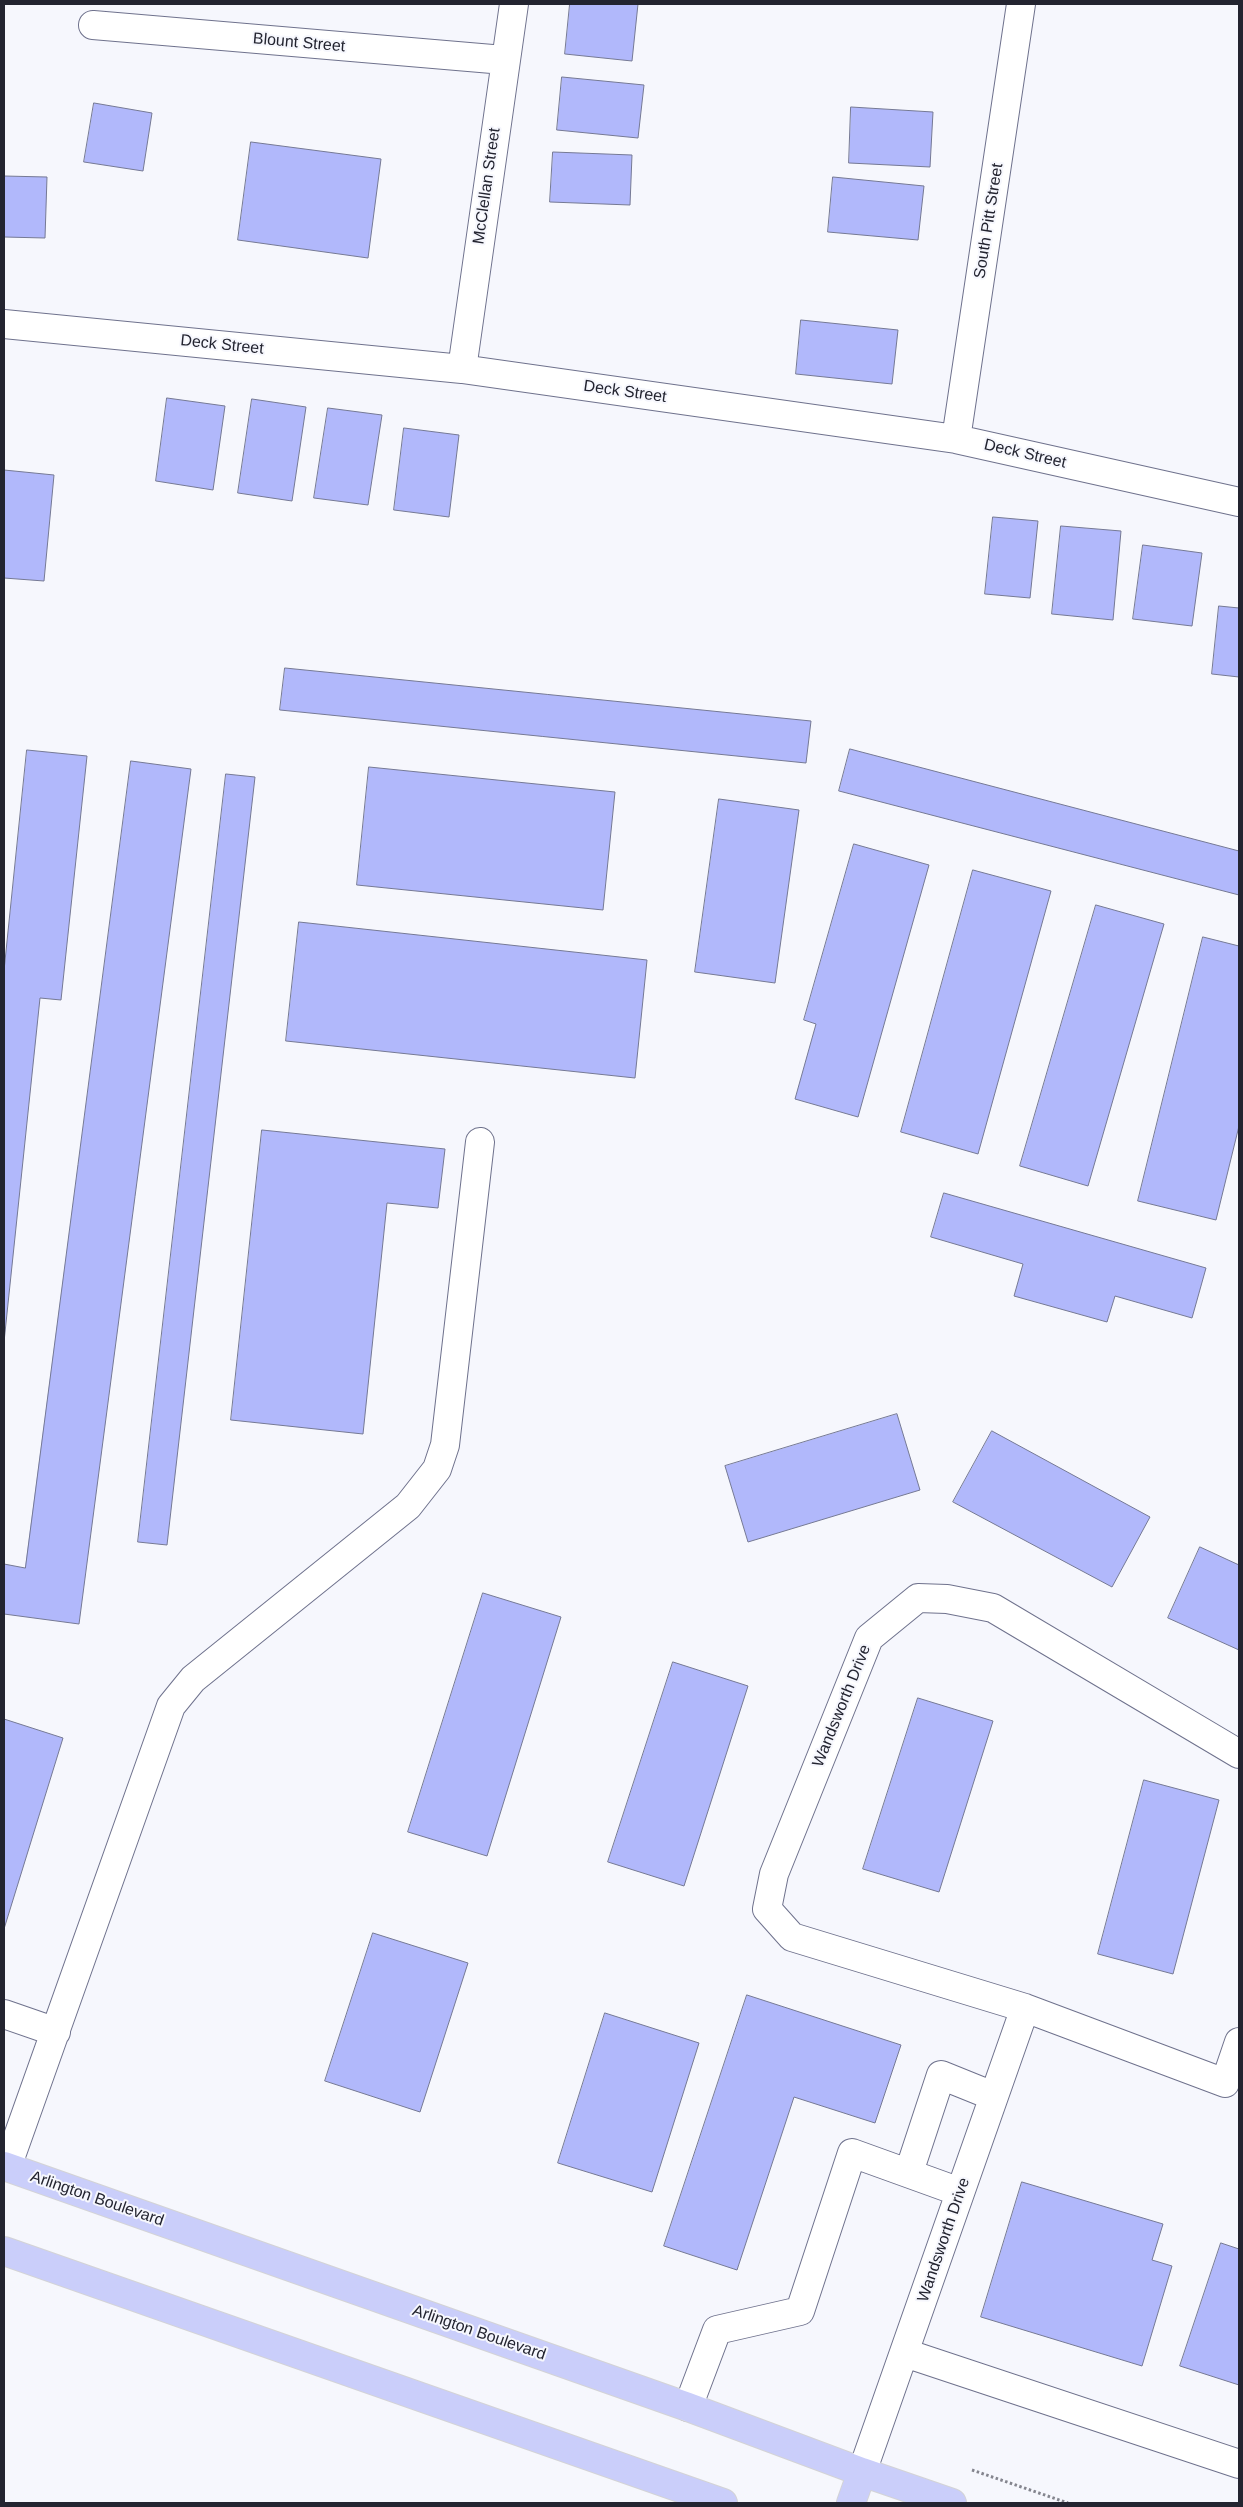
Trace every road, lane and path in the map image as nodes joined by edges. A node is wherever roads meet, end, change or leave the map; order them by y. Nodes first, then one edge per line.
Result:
1 (514, 4) edge
2 (1021, 4) edge
3 (93, 25) dead end
4 (504, 60) junction
5 (4, 324) edge
6 (462, 369) junction
7 (956, 439) junction
8 (1239, 502) edge
9 (480, 1142) dead end
10 (1239, 1754) edge
11 (1025, 2008) junction
12 (4, 2014) edge
13 (56, 2032) junction
14 (1239, 2042) edge
15 (993, 2096) junction
16 (5, 2171) edge
17 (909, 2172) junction
18 (960, 2192) junction
19 (4, 2251) edge
20 (905, 2353) junction
21 (688, 2407) junction
22 (1239, 2464) edge
23 (967, 2469) dead end
24 (862, 2472) junction
25 (723, 2503) edge
26 (851, 2503) edge
27 (952, 2503) edge
28 (1068, 2503) edge

1 - 4 street, McClellan Street
2 - 7 street, South Pitt Street
3 - 4 street, Blount Street
4 - 6 street, McClellan Street
5 - 6 street, Deck Street
6 - 7 street, Deck Street
7 - 8 street, Deck Street
9 - 13 street
10 - 11 street, Wandsworth Drive
11 - 14 street, Wandsworth Drive
11 - 15 street, Wandsworth Drive
12 - 13 street
13 - 16 street
15 - 17 street
15 - 18 street, Wandsworth Drive
16 - 21 main road, Arlington Boulevard
17 - 18 street
17 - 21 street
18 - 20 street, Wandsworth Drive
19 - 25 main road
20 - 22 street
20 - 24 street, Wandsworth Drive
21 - 24 main road, Arlington Boulevard
23 - 28 path
24 - 26 main road
24 - 27 main road, Arlington Boulevard

